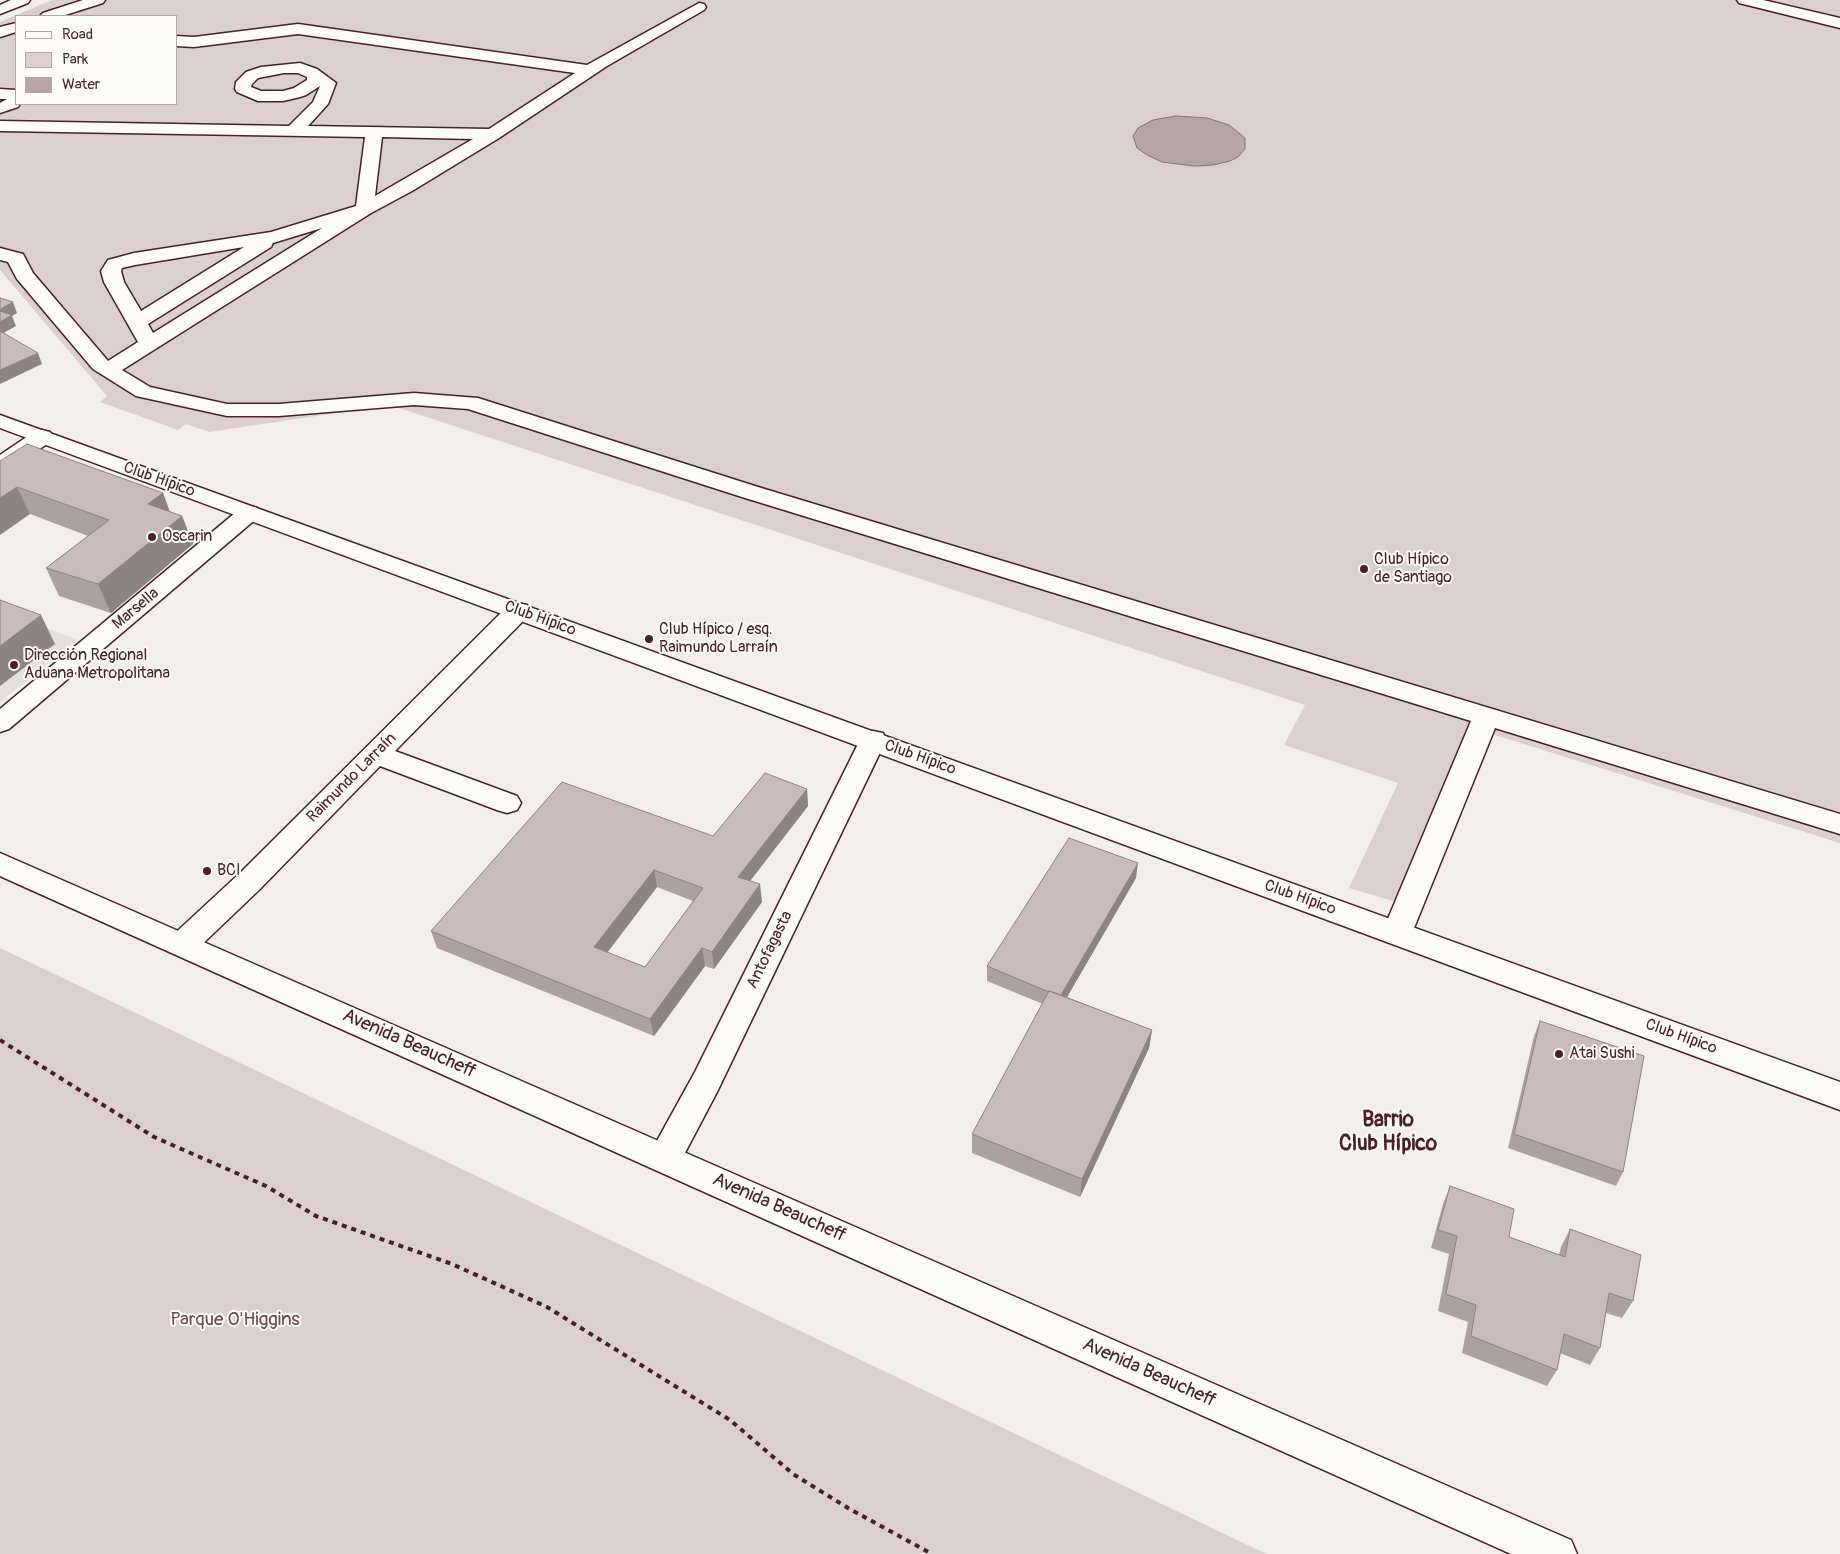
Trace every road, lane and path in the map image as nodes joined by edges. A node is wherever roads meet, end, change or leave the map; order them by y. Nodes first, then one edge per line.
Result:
1 (22, 0) edge
2 (98, 0) edge
3 (1744, 0) edge
4 (1802, 0) edge
5 (1830, 6) dead end
6 (699, 7) dead end
7 (0, 10) edge
8 (71, 12) edge
9 (54, 15) edge
10 (1840, 24) edge
11 (15, 27) edge
12 (0, 32) edge
13 (178, 41) edge
14 (194, 42) junction
15 (242, 50) dead end
16 (263, 56) dead end
17 (284, 68) junction
18 (590, 70) junction
19 (316, 78) junction
20 (9, 92) edge
21 (0, 108) edge
22 (0, 126) edge
23 (294, 130) junction
24 (374, 132) junction
25 (493, 134) junction
26 (365, 209) junction
27 (273, 237) junction
28 (0, 254) edge
29 (136, 322) junction
30 (150, 344) junction
31 (108, 370) junction
32 (0, 422) edge
33 (42, 437) junction
34 (0, 465) edge
35 (249, 513) junction
36 (518, 611) junction
37 (1487, 715) junction
38 (0, 724) edge
39 (873, 740) junction
40 (376, 754) junction
41 (507, 803) dead end
42 (1840, 824) edge
43 (0, 864) edge
44 (1397, 933) junction
45 (183, 944) junction
46 (0, 1040) edge
47 (1840, 1096) edge
48 (665, 1158) junction
49 (932, 1554) edge
50 (1557, 1554) edge

1 - 7 main road
2 - 8 main road
3 - 10 main road
4 - 5 main road
6 - 18 main road
8 - 9 main road
11 - 12 main road
13 - 14 main road
14 - 15 main road
14 - 18 main road
16 - 17 main road
17 - 19 main road
17 - 19 main road
18 - 25 main road
19 - 23 main road
20 - 21 main road
22 - 23 main road
23 - 24 main road
24 - 25 main road
24 - 26 main road
25 - 26 main road
26 - 27 main road
26 - 30 main road
27 - 29 main road
27 - 29 main road
28 - 31 main road
29 - 30 main road
30 - 31 main road
31 - 37 main road
32 - 33 main road, Club Hípico
33 - 34 main road
33 - 35 main road, Club Hípico
35 - 36 main road, Club Hípico
35 - 38 main road, Marsella
36 - 39 main road, Club Hípico
36 - 40 main road, Raimundo Larraín
37 - 42 main road
37 - 44 main road
39 - 44 main road, Club Hípico
39 - 48 main road, Antofagasta
40 - 41 main road
40 - 45 main road, Raimundo Larraín
43 - 45 main road, Avenida Beaucheff
44 - 47 main road, Club Hípico
45 - 48 main road, Avenida Beaucheff
46 - 49 path
48 - 50 main road, Avenida Beaucheff

